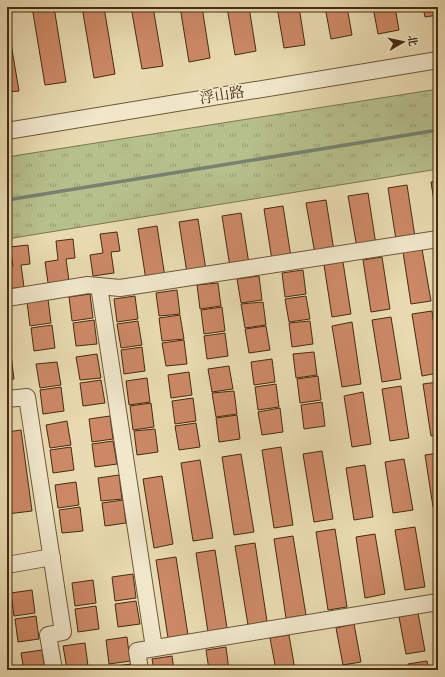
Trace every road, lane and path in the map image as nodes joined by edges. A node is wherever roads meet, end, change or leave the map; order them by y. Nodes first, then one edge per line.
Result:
1 (438, 60) edge
2 (7, 131) edge
3 (438, 239) edge
4 (99, 286) junction
5 (7, 298) edge
6 (7, 399) edge
7 (52, 557) junction
8 (7, 566) edge
9 (438, 602) edge
10 (154, 648) junction
11 (54, 670) edge
12 (140, 670) edge

1 - 2 street, 浮山路
3 - 4 street
4 - 5 street
4 - 10 street
6 - 7 street
7 - 8 street
7 - 11 street
9 - 10 street
10 - 12 street

